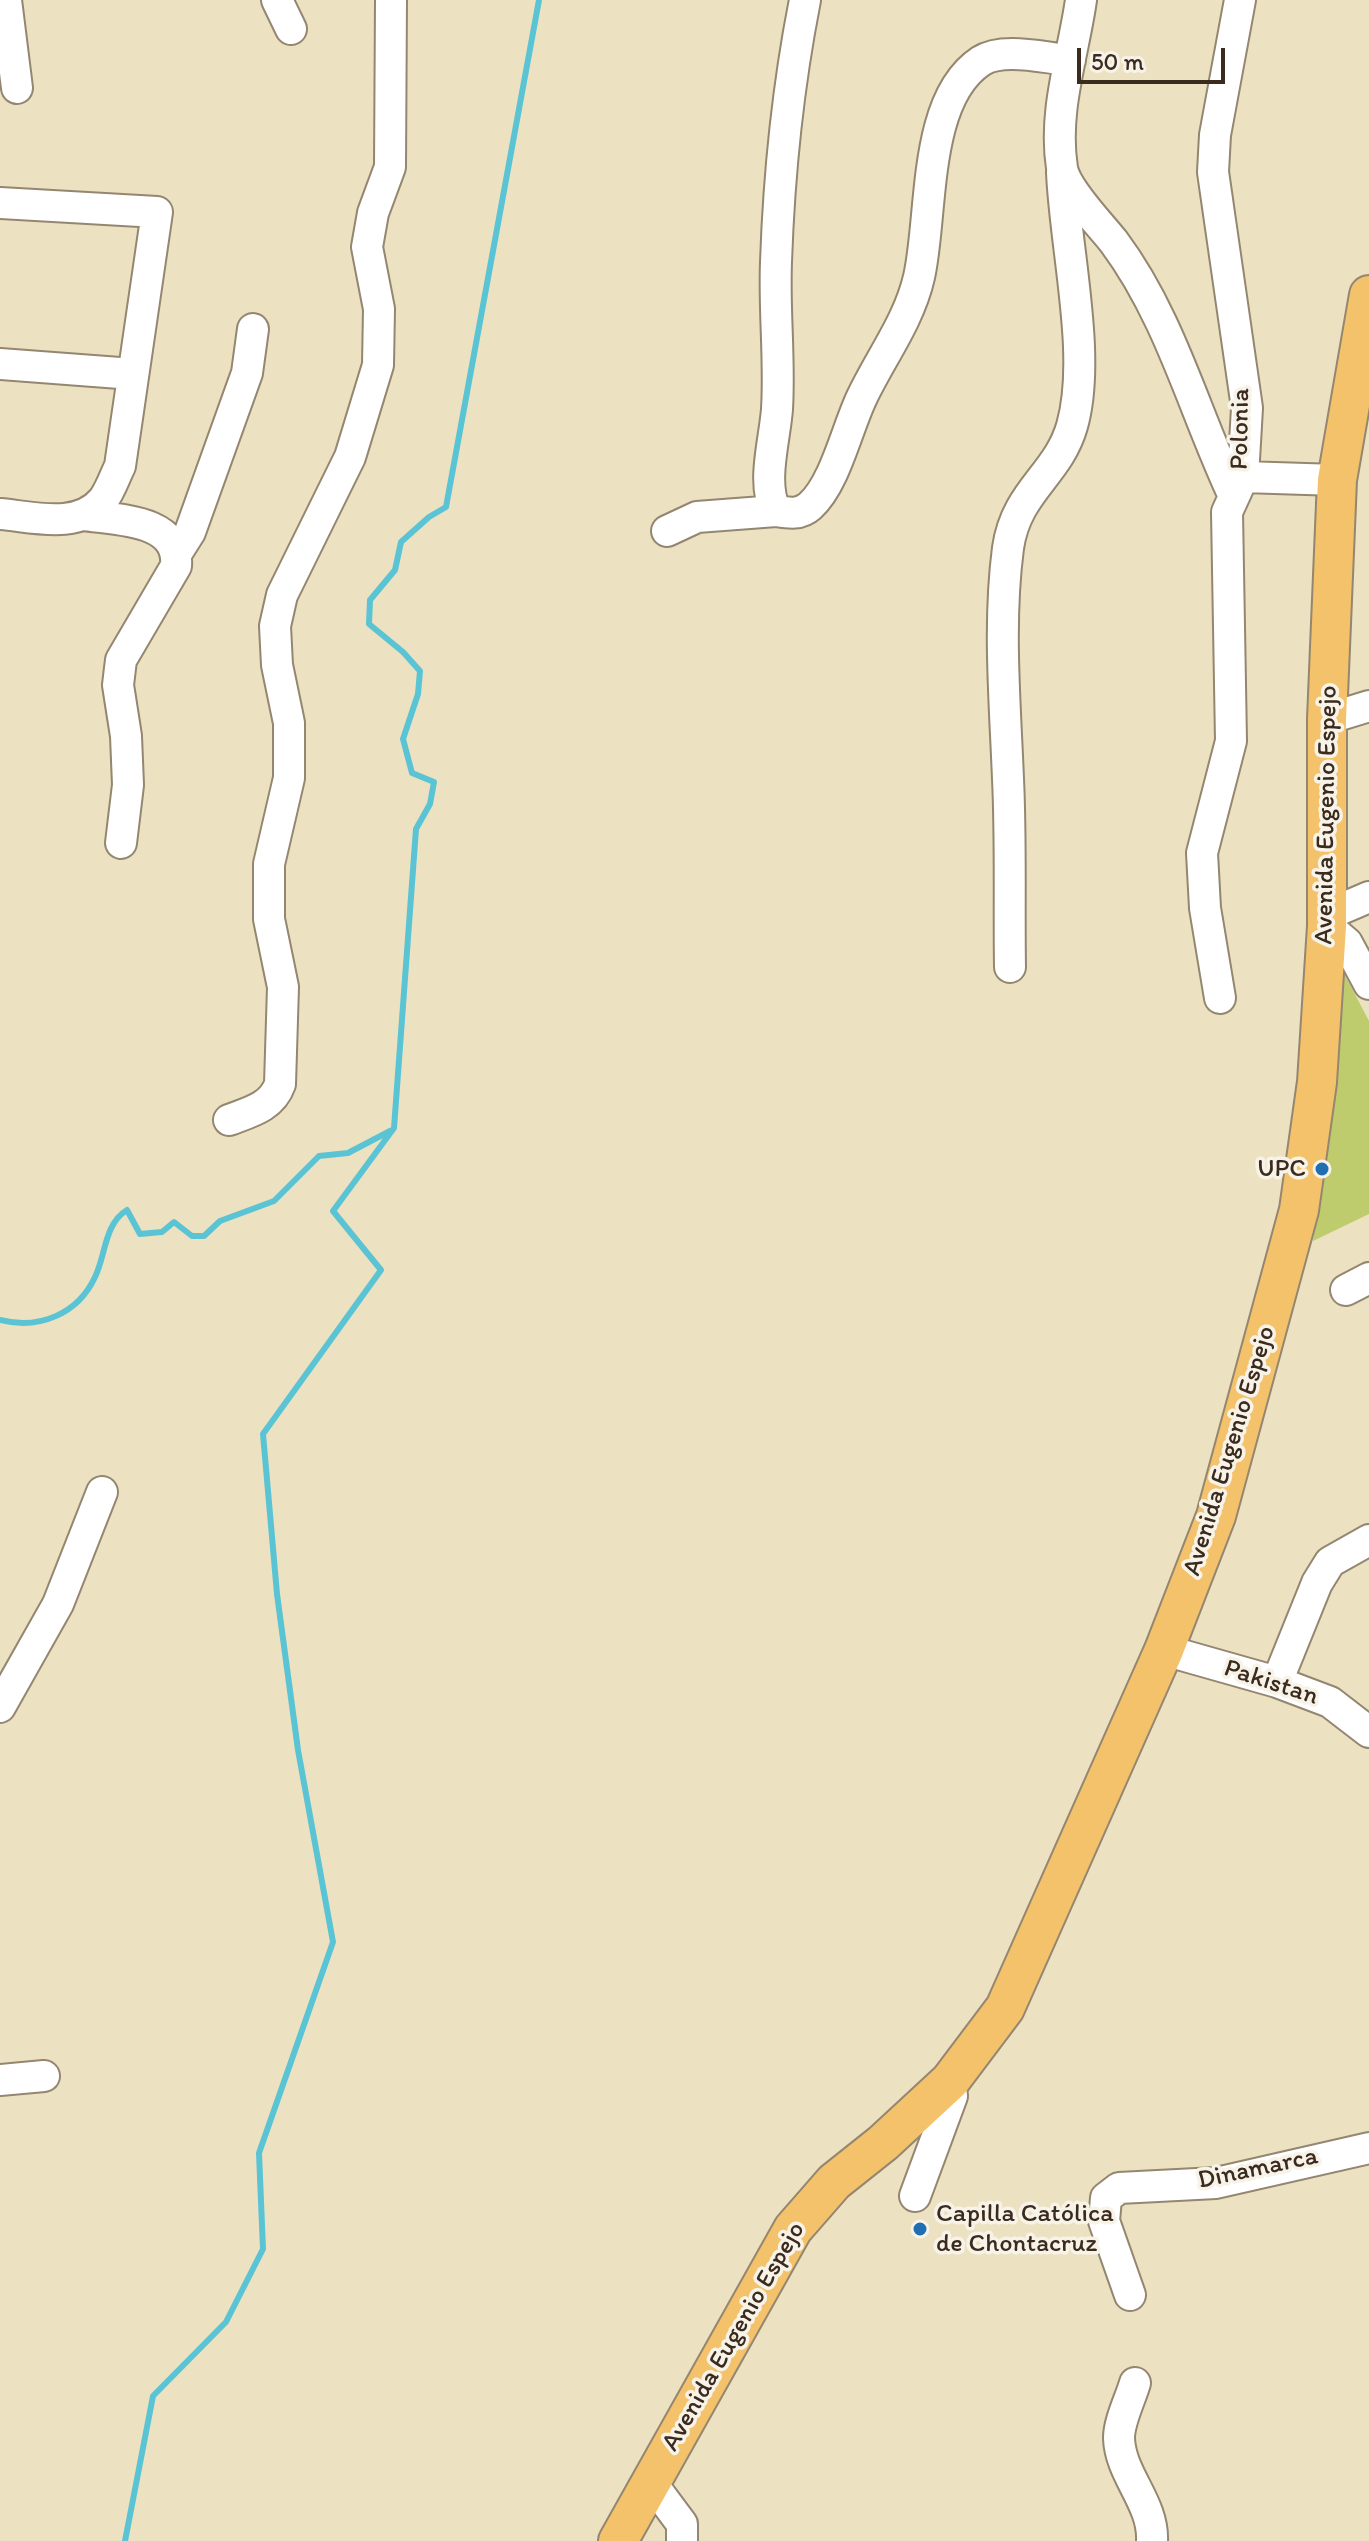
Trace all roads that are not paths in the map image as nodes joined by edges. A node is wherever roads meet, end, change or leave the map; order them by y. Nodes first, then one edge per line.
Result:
1 (6, 0) edge
2 (277, 0) edge
3 (391, 0) edge
4 (805, 0) edge
5 (1081, 0) edge
6 (1240, 0) edge
7 (291, 29) dead end
8 (1070, 60) junction
9 (17, 88) dead end
10 (1062, 172) junction
11 (0, 203) edge
12 (1369, 295) edge
13 (253, 329) dead end
14 (0, 364) edge
15 (133, 374) junction
16 (1337, 480) junction
17 (1238, 486) junction
18 (776, 511) junction
19 (0, 514) edge
20 (77, 518) junction
21 (667, 531) dead end
22 (178, 551) junction
23 (1369, 706) edge
24 (1327, 719) junction
25 (121, 843) dead end
26 (1369, 897) edge
27 (1327, 920) junction
28 (1010, 967) dead end
29 (1369, 984) edge
30 (1220, 998) dead end
31 (229, 1120) dead end
32 (102, 1492) dead end
33 (1369, 1540) edge
34 (1164, 1650) junction
35 (1277, 1682) junction
36 (0, 1707) edge
37 (1369, 1732) edge
38 (44, 2076) dead end
39 (0, 2080) edge
40 (950, 2081) junction
41 (1369, 2148) edge
42 (915, 2196) dead end
43 (1130, 2295) dead end
44 (1135, 2383) dead end
45 (650, 2481) junction
46 (618, 2541) edge
47 (682, 2541) edge
48 (1152, 2541) edge

1 - 9 street
2 - 7 street
3 - 31 street
4 - 18 street
5 - 8 street
6 - 17 street, Polonia
8 - 10 street
8 - 18 street
10 - 17 street
10 - 28 street
11 - 15 street
12 - 16 main road, Avenida Eugenio Espejo
13 - 22 street
14 - 15 street
15 - 20 street
16 - 17 street
16 - 24 main road, Avenida Eugenio Espejo
17 - 30 street, Polonia
18 - 21 street
19 - 20 street
20 - 22 street
22 - 25 street
23 - 24 street
24 - 27 main road, Avenida Eugenio Espejo
26 - 27 street
27 - 29 street
27 - 34 main road, Avenida Eugenio Espejo
32 - 36 street
33 - 35 street
34 - 35 street, Pakistan
34 - 40 main road, Avenida Eugenio Espejo
35 - 37 street, Pakistan
38 - 39 street
40 - 42 street
40 - 45 main road, Avenida Eugenio Espejo
41 - 43 street, Dinamarca
44 - 48 street
45 - 46 main road, Avenida Eugenio Espejo
45 - 47 street

